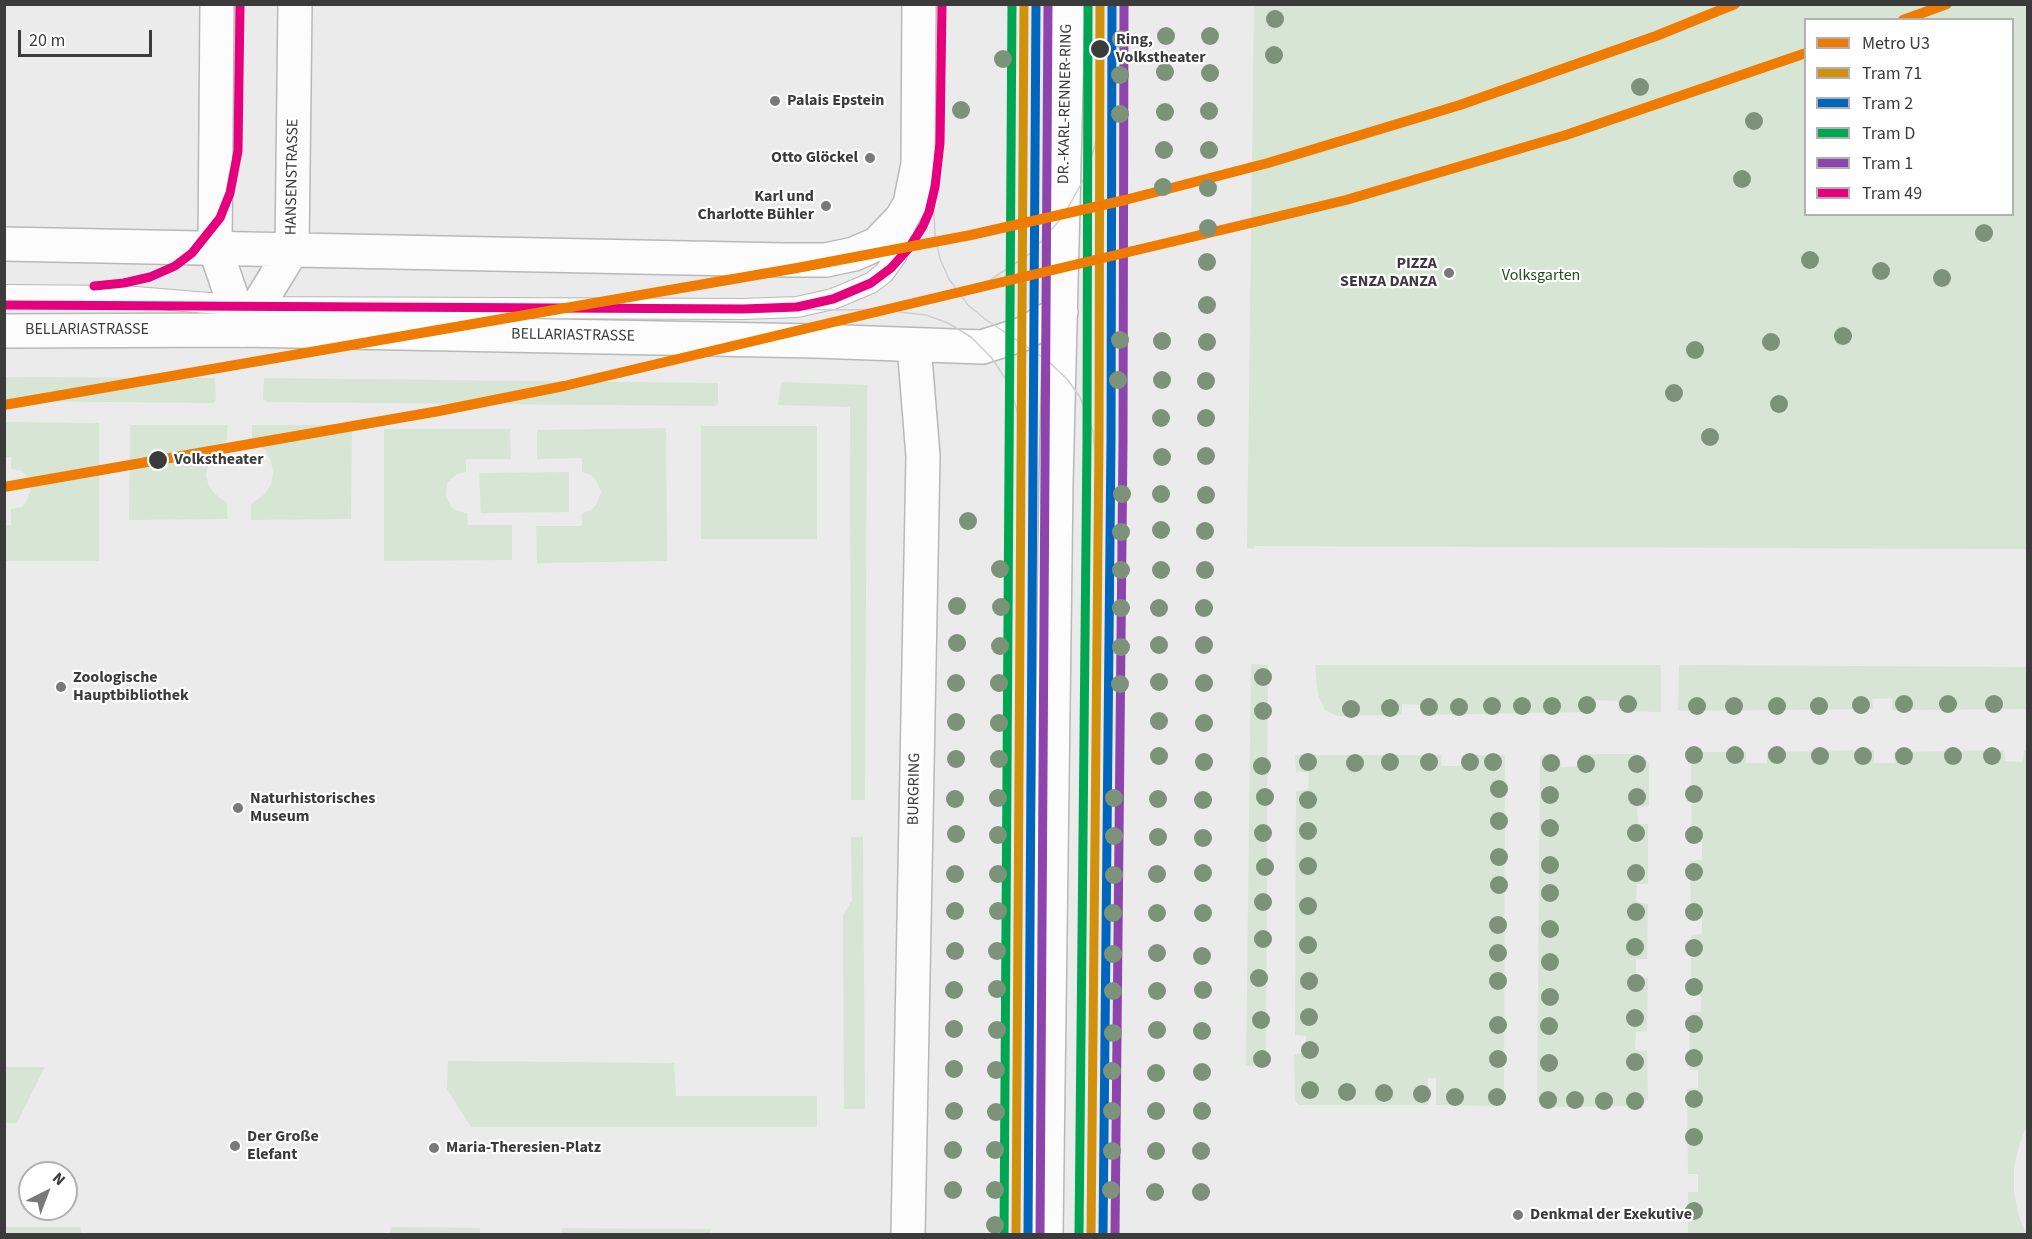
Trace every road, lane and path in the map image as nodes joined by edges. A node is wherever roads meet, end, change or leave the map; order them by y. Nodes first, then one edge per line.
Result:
1 (217, 4) edge
2 (295, 4) edge
3 (919, 4) edge
4 (1068, 4) edge
5 (910, 204) junction
6 (4, 244) edge
7 (215, 248) junction
8 (292, 250) junction
9 (4, 295) edge
10 (1060, 312) junction
11 (245, 314) junction
12 (4, 331) edge
13 (914, 345) junction
14 (908, 1234) edge
15 (1046, 1234) edge

1 - 7 street
2 - 8 street, HANSENSTRASSE
3 - 5 street
4 - 10 street, DR.-KARL-RENNER-RING
5 - 8 street
5 - 11 lane
6 - 7 street
7 - 8 street
7 - 11 street
8 - 11 street, HANSENSTRASSE
9 - 11 lane, BELLARIASTRASSE
10 - 13 street, BELLARIASTRASSE
10 - 15 street
11 - 12 street, BELLARIASTRASSE
11 - 13 street, BELLARIASTRASSE
13 - 14 street, BURGRING

